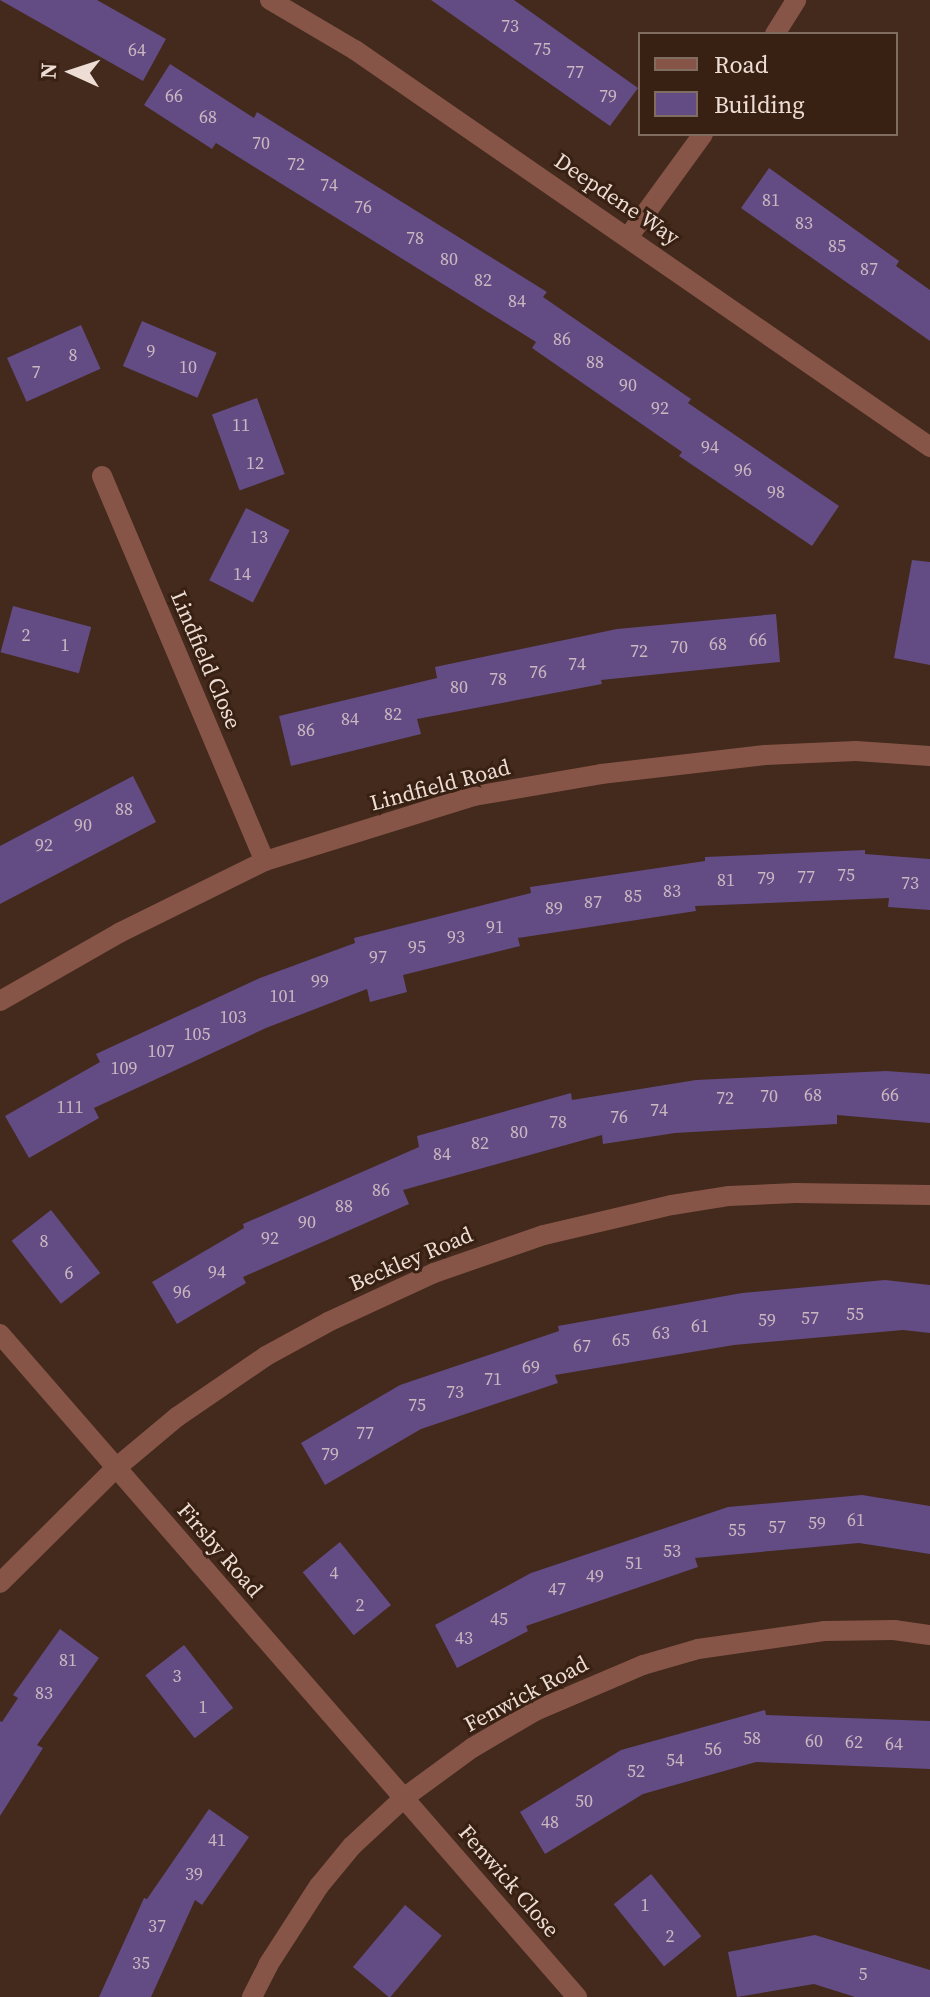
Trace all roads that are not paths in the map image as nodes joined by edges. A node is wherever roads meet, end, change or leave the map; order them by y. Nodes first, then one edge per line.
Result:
1 (270, 0) edge
2 (796, 0) edge
3 (776, 32) edge
4 (702, 136) edge
5 (629, 236) junction
6 (930, 447) edge
7 (102, 476) dead end
8 (930, 756) edge
9 (265, 861) junction
10 (0, 1001) edge
11 (930, 1195) edge
12 (0, 1334) edge
13 (116, 1468) junction
14 (0, 1583) edge
15 (930, 1635) edge
16 (405, 1797) junction
17 (252, 1997) edge
18 (577, 1997) edge

1 - 5 street, Deepdene Way
2 - 3 street
4 - 5 street
5 - 6 street, Deepdene Way
7 - 9 street, Lindfield Close
8 - 9 street, Lindfield Road
9 - 10 street, Lindfield Road
11 - 13 street, Beckley Road
12 - 13 street, Firsby Road
13 - 14 street, Beckley Road
13 - 16 street, Firsby Road
15 - 16 street, Fenwick Road
16 - 17 street, Fenwick Road
16 - 18 street, Fenwick Close

